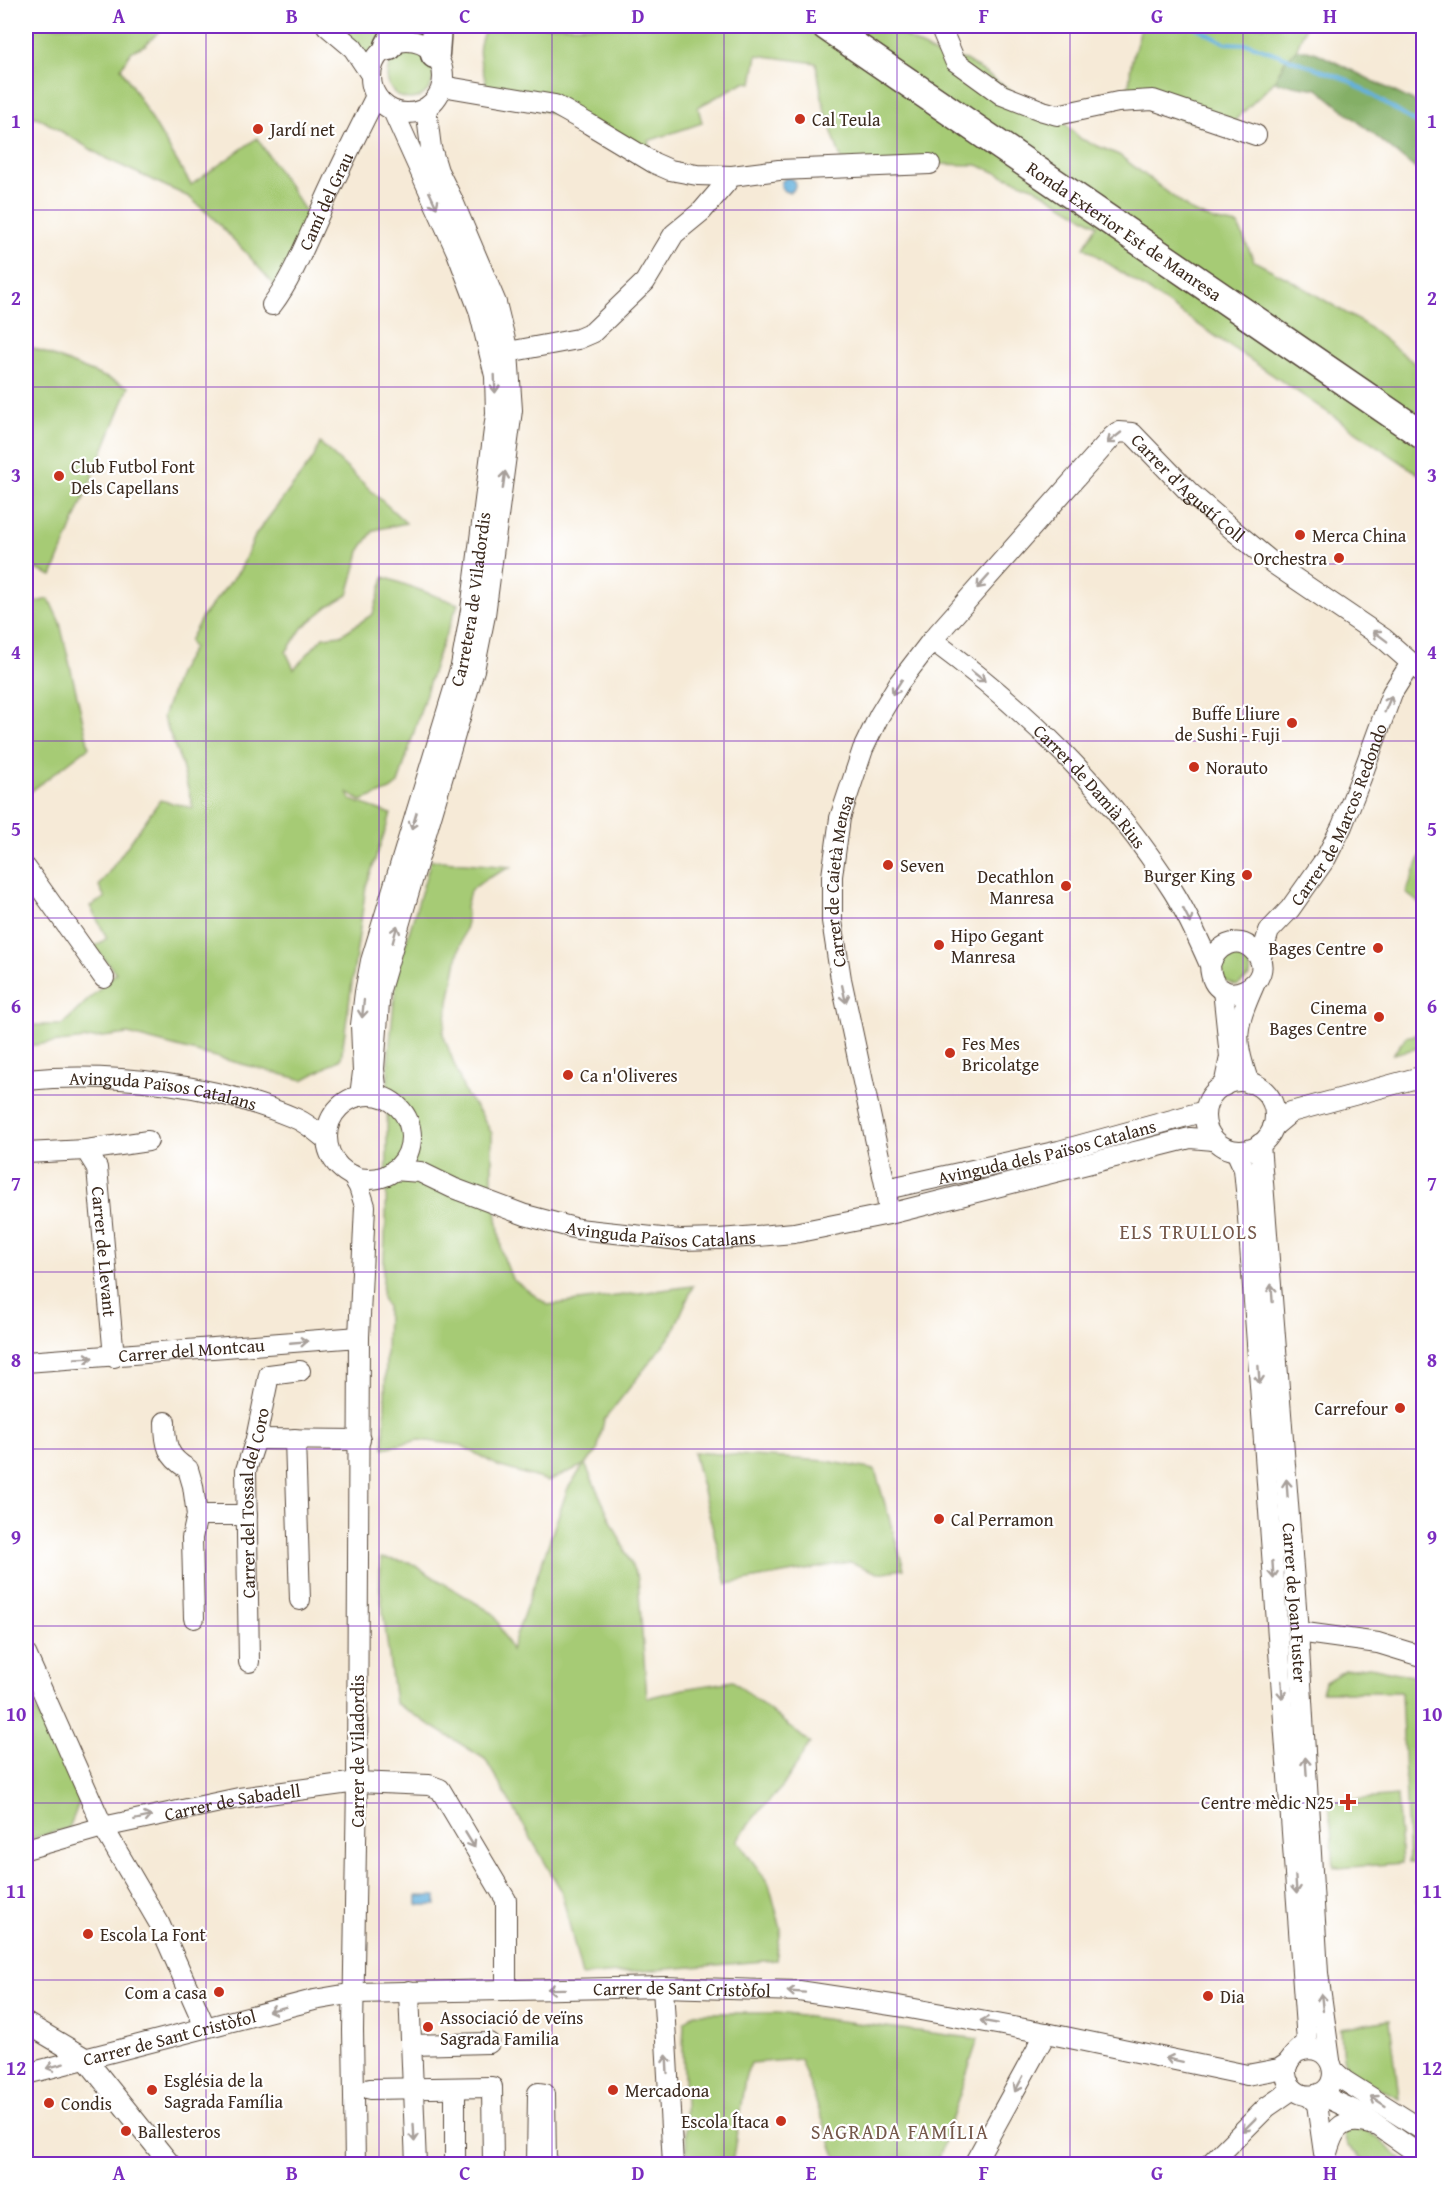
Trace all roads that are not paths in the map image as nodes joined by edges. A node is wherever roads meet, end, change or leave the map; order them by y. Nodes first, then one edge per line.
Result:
1 (327, 26) edge
2 (428, 26) edge
3 (826, 26) edge
4 (856, 26) edge
5 (939, 26) edge
6 (400, 35) edge
7 (432, 42) edge
8 (371, 75) junction
9 (442, 86) junction
10 (376, 96) junction
11 (426, 108) junction
12 (393, 111) junction
13 (1256, 135) dead end
14 (930, 164) dead end
15 (732, 176) junction
16 (272, 305) dead end
17 (508, 352) junction
18 (1424, 416) edge
19 (1424, 435) edge
20 (932, 640) junction
21 (1417, 669) edge
22 (26, 868) edge
23 (1260, 960) junction
24 (1210, 964) junction
25 (104, 978) dead end
26 (1254, 985) junction
27 (1223, 990) junction
28 (1424, 1066) edge
29 (1424, 1076) edge
30 (26, 1080) edge
31 (1249, 1083) junction
32 (1224, 1086) junction
33 (368, 1095) junction
34 (1270, 1099) junction
35 (334, 1113) junction
36 (1205, 1116) junction
37 (297, 1119) junction
38 (1272, 1127) junction
39 (1190, 1138) junction
40 (327, 1140) junction
41 (1214, 1140) junction
42 (148, 1141) dead end
43 (1260, 1144) junction
44 (86, 1150) junction
45 (408, 1150) junction
46 (1236, 1151) junction
47 (26, 1153) edge
48 (420, 1172) junction
49 (388, 1173) junction
50 (352, 1175) junction
51 (886, 1189) junction
52 (365, 1206) junction
53 (898, 1211) junction
54 (359, 1337) junction
55 (114, 1357) junction
56 (26, 1362) edge
57 (300, 1371) dead end
58 (165, 1422) dead end
59 (256, 1439) junction
60 (295, 1439) junction
61 (360, 1440) junction
62 (197, 1515) junction
63 (247, 1515) junction
64 (300, 1600) dead end
65 (194, 1618) dead end
66 (1298, 1632) junction
67 (26, 1654) edge
68 (1424, 1657) edge
69 (249, 1662) dead end
70 (357, 1782) junction
71 (103, 1827) junction
72 (26, 1849) edge
73 (663, 1987) junction
74 (506, 1989) junction
75 (409, 1991) junction
76 (355, 1993) junction
77 (314, 2000) junction
78 (26, 2023) edge
79 (205, 2027) junction
80 (353, 2030) junction
81 (1046, 2033) junction
82 (489, 2043) dead end
83 (411, 2045) junction
84 (85, 2058) junction
85 (1292, 2058) junction
86 (1331, 2065) junction
87 (26, 2074) edge
88 (412, 2088) junction
89 (454, 2088) junction
90 (370, 2089) dead end
91 (1307, 2093) junction
92 (1380, 2127) junction
93 (1424, 2132) edge
94 (1424, 2158) edge
95 (1325, 2163) edge
96 (170, 2164) edge
97 (355, 2164) edge
98 (416, 2164) edge
99 (455, 2164) edge
100 (493, 2164) edge
101 (537, 2164) edge
102 (550, 2164) edge
103 (673, 2164) edge
104 (974, 2164) edge
105 (1209, 2164) edge

1 - 8 street
2 - 7 street
3 - 19 highway, Ronda Exterior Est de Manresa
4 - 18 highway, Ronda Exterior Est de Manresa
5 - 13 street
6 - 7 street
6 - 8 street
7 - 9 street
8 - 10 street
9 - 11 street
9 - 15 street
10 - 12 street
10 - 16 street, Camí del Grau
11 - 12 street
11 - 17 street, Carretera de Viladordis
12 -> 33 street, Carretera de Viladordis
14 - 15 street
15 - 17 street
33 -> 17 street, Carretera de Viladordis
21 -> 20 street, Carrer d'Agustí Coll
20 -> 24 street, Carrer de Damià Rius
20 -> 51 street, Carrer de Caietà Mensa
23 -> 21 street, Carrer de Marcos Redondo
22 - 25 street
23 - 24 street
23 - 26 street
24 - 27 street
26 - 27 street
26 - 31 street
27 - 32 street
28 - 34 street
29 - 38 street
30 - 37 street, Avinguda Països Catalans
31 - 32 street
31 - 34 street
32 - 36 street
33 - 35 street
33 - 45 street
34 - 38 street
35 - 37 street, Avinguda Països Catalans
35 - 40 street
36 - 39 street
36 - 41 street
36 - 51 street, Avinguda dels Països Catalans
37 - 40 street, Avinguda Països Catalans
38 - 43 street
39 - 41 street, Avinguda dels Països Catalans
39 - 53 street, Avinguda dels Països Catalans
40 - 50 street
41 - 46 street
42 - 44 street
43 - 46 street
66 -> 43 street, Carrer de Joan Fuster
44 - 47 street
44 - 55 street, Carrer de Llevant
45 - 48 street
45 - 49 street
46 -> 85 street, Carrer de Joan Fuster
48 - 49 street, Avinguda Països Catalans
48 - 53 street, Avinguda Països Catalans
49 - 50 street
49 - 52 street
50 - 52 street
51 - 53 street, Carrer de Caietà Mensa
52 - 54 street
55 -> 54 street, Carrer del Montcau
54 - 61 street, Carrer de Viladordis
56 -> 55 street, Carrer del Montcau
57 - 59 street, Carrer del Tossal del Coro
58 - 62 street
59 - 60 street
59 - 63 street, Carrer del Tossal del Coro
60 - 61 street
60 - 64 street
61 - 70 street, Carrer de Viladordis
62 - 63 street
62 - 65 street
63 - 69 street, Carrer del Tossal del Coro
66 - 68 street
86 -> 66 street, Carrer de Joan Fuster
67 - 71 street
71 -> 70 street, Carrer de Sabadell
70 -> 74 street, Carrer de Sabadell
70 - 76 street, Carrer de Viladordis
71 - 72 street, Carrer de Sabadell
71 - 79 street
73 -> 74 street, Carrer de Sant Cristòfol
81 -> 73 street, Carrer de Sant Cristòfol
103 -> 73 street
74 - 75 street, Carrer de Sant Cristòfol
75 - 76 street, Carrer de Sant Cristòfol
75 - 83 street
76 - 77 street, Carrer de Sant Cristòfol
76 - 80 street, Carrer de Viladordis
77 -> 79 street, Carrer de Sant Cristòfol
77 - 80 street
78 - 84 street
79 - 84 street, Carrer de Sant Cristòfol
80 - 97 street, Carrer de Viladordis
85 -> 81 street, Carrer de Sant Cristòfol
81 -> 104 street
82 - 83 street
83 - 88 street
84 -> 87 street, Carrer de Sant Cristòfol
84 - 96 street
85 - 86 street
85 - 91 street
86 - 91 street
93 -> 86 street
88 - 89 street
88 - 90 street
88 -> 98 street
89 - 99 street
89 - 100 street
91 - 92 street
91 - 95 street
91 -> 105 street
92 - 94 street
92 - 95 street
101 - 102 street

